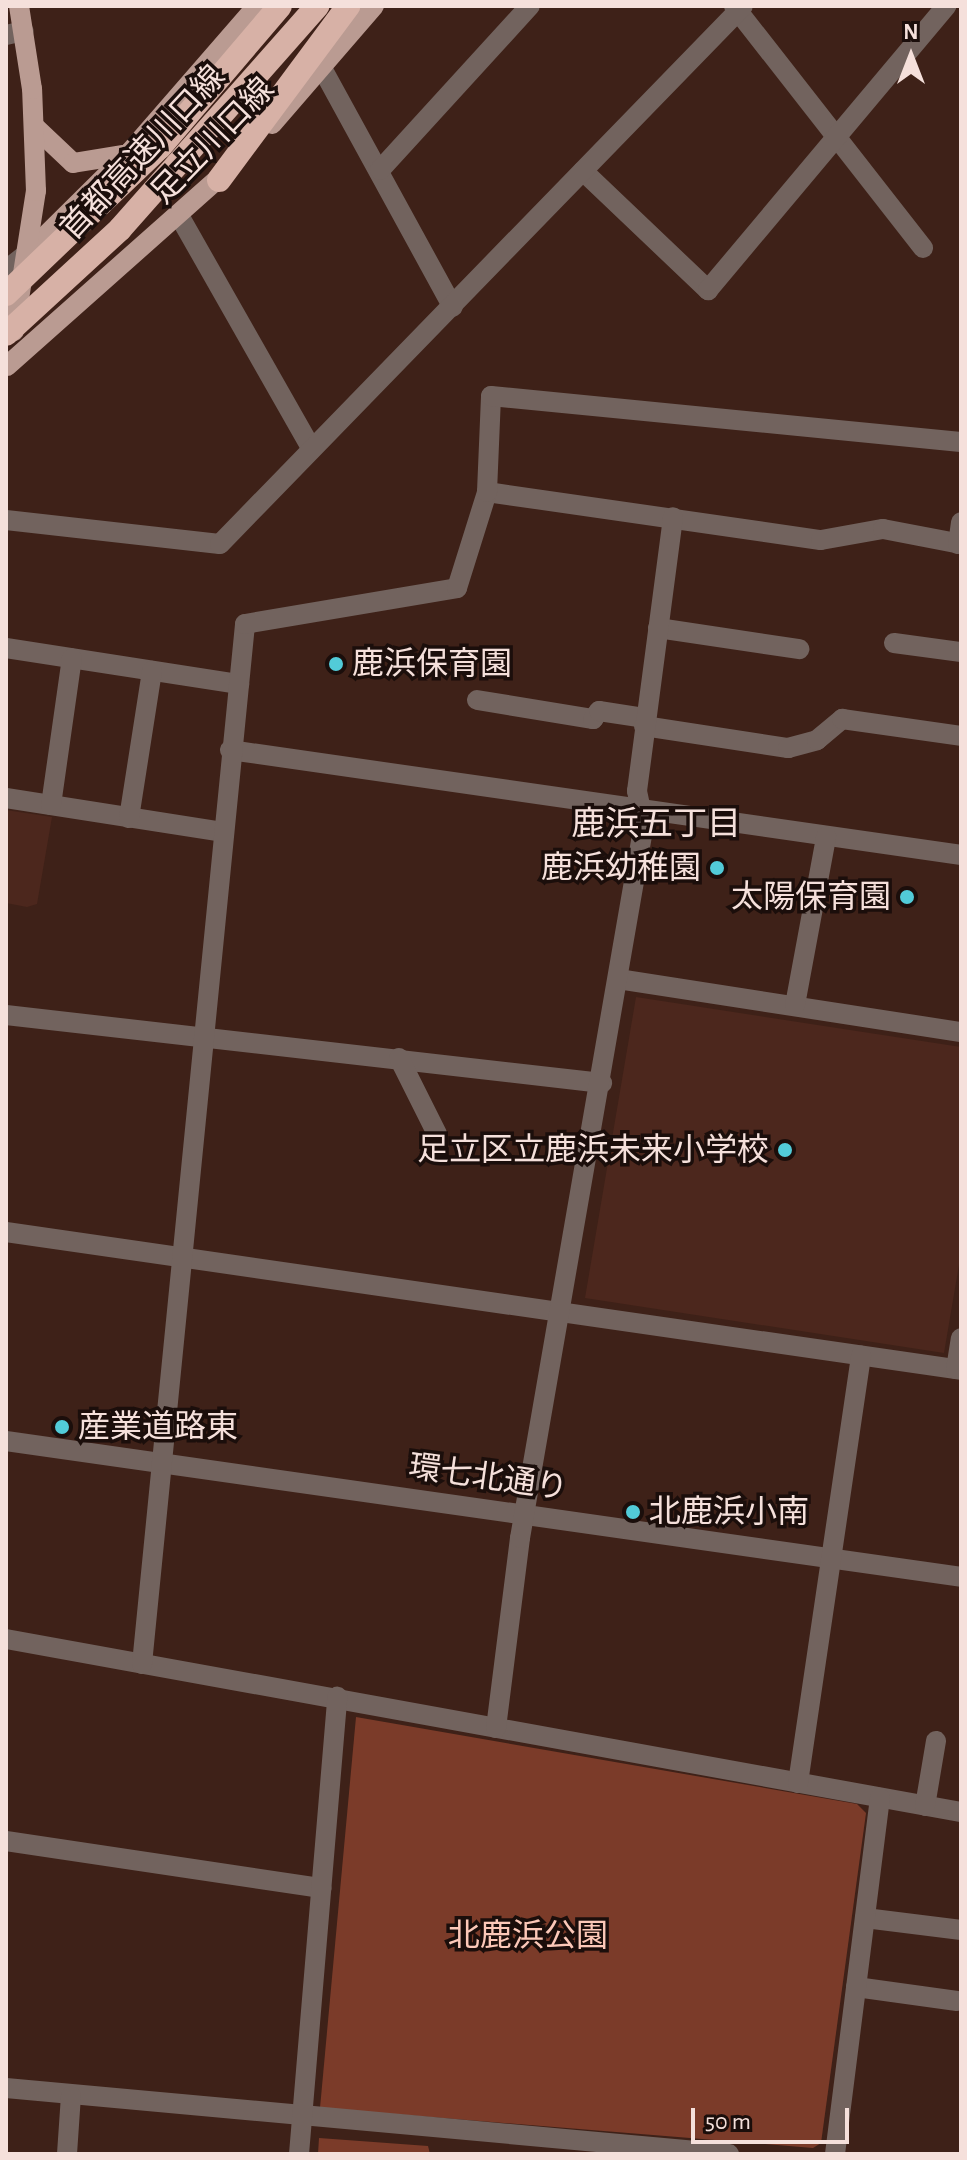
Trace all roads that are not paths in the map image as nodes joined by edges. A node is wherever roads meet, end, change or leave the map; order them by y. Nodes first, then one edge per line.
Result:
1 (19, 6) edge
2 (257, 6) edge
3 (280, 6) edge
4 (317, 6) edge
5 (348, 6) edge
6 (374, 6) edge
7 (530, 6) edge
8 (946, 6) edge
9 (739, 8) edge
10 (15, 33) edge
11 (323, 70) junction
12 (36, 128) junction
13 (838, 135) junction
14 (130, 152) junction
15 (380, 170) junction
16 (583, 171) junction
17 (219, 180) junction
18 (181, 219) junction
19 (923, 248) dead end
20 (30, 251) junction
21 (6, 270) edge
22 (6, 294) edge
23 (453, 307) junction
24 (6, 334) edge
25 (6, 368) edge
26 (961, 442) edge
27 (311, 448) junction
28 (487, 492) junction
29 (673, 517) junction
30 (6, 520) edge
31 (961, 522) edge
32 (960, 544) edge
33 (658, 628) junction
34 (894, 643) dead end
35 (6, 648) edge
36 (799, 649) dead end
37 (961, 652) edge
38 (72, 658) junction
39 (152, 671) junction
40 (239, 684) junction
41 (477, 700) dead end
42 (645, 722) junction
43 (961, 736) edge
44 (230, 750) junction
45 (6, 798) edge
46 (51, 805) junction
47 (641, 808) junction
48 (129, 818) junction
49 (222, 832) junction
50 (826, 837) junction
51 (961, 855) edge
52 (618, 979) junction
53 (795, 1005) junction
54 (6, 1015) edge
55 (961, 1032) edge
56 (205, 1035) junction
57 (399, 1058) junction
58 (602, 1083) junction
59 (437, 1134) dead end
60 (6, 1232) edge
61 (179, 1257) junction
62 (563, 1312) junction
63 (961, 1338) edge
64 (861, 1356) junction
65 (958, 1370) edge
66 (6, 1441) edge
67 (161, 1463) junction
68 (525, 1513) junction
69 (831, 1558) junction
70 (961, 1577) edge
71 (6, 1639) edge
72 (142, 1664) junction
73 (337, 1697) junction
74 (496, 1728) junction
75 (936, 1741) dead end
76 (798, 1783) junction
77 (880, 1798) junction
78 (925, 1806) junction
79 (961, 1812) edge
80 (6, 1841) edge
81 (322, 1888) junction
82 (865, 1918) junction
83 (961, 1930) edge
84 (856, 1987) junction
85 (957, 2001) dead end
86 (6, 2088) edge
87 (71, 2096) junction
88 (302, 2116) junction
89 (67, 2154) edge
90 (299, 2154) edge
91 (729, 2154) edge
92 (835, 2154) edge

1 - 10 main road
2 - 14 main road, 足立川口線
3 - 22 highway, 首都高速川口線, bridge
4 - 24 highway, 首都高速川口線, bridge
5 - 17 highway
6 - 11 main road, 足立川口線
7 - 15 street
8 - 13 street
9 - 13 street
9 - 16 street
10 - 12 main road
11 - 15 street
11 - 17 main road, 足立川口線
12 - 14 main road
12 - 20 main road
13 - 16 street
13 - 19 street
14 - 20 main road, 足立川口線
15 - 23 street
16 - 23 street
17 - 18 main road, 足立川口線
18 - 25 main road, 足立川口線
18 - 27 street
20 - 21 street
20 - 25 main road
23 - 27 street
26 - 28 street
27 - 30 street
28 - 29 street
28 - 40 street
29 - 32 street
29 - 33 street
31 - 32 street
33 - 36 street
33 - 42 street
34 - 37 street
35 - 38 street
38 - 39 street
38 - 46 street
39 - 40 street
39 - 48 street
40 - 44 street
41 - 42 street
42 - 43 street
42 - 47 street
44 - 47 street
44 - 49 street
45 - 46 street
46 - 48 street
47 - 50 street
47 - 52 street
48 - 49 street
49 - 56 street
50 - 51 street
50 - 53 street
52 - 53 street
52 - 58 street
53 - 55 street
54 - 56 street
56 - 57 street
56 - 61 street
57 - 58 street
57 - 59 street
58 - 62 street
60 - 61 street
61 - 62 street
61 - 67 street
62 - 64 street
62 - 68 street
63 - 65 street
64 - 65 street
64 - 69 street
66 - 67 street, 環七北通り
67 - 68 street, 環七北通り
67 - 72 street
68 - 69 street, 環七北通り
68 - 74 street
69 - 70 street, 環七北通り
69 - 76 street
71 - 72 street
72 - 73 street
73 - 74 street
73 - 81 street
74 - 76 street
75 - 78 street
76 - 77 street
77 - 78 street
77 - 82 street
78 - 79 street
80 - 81 street
81 - 88 street
82 - 83 street
82 - 84 street
84 - 85 street
84 - 92 street
86 - 87 street
87 - 88 street
87 - 89 street
88 - 90 street
88 - 91 street

